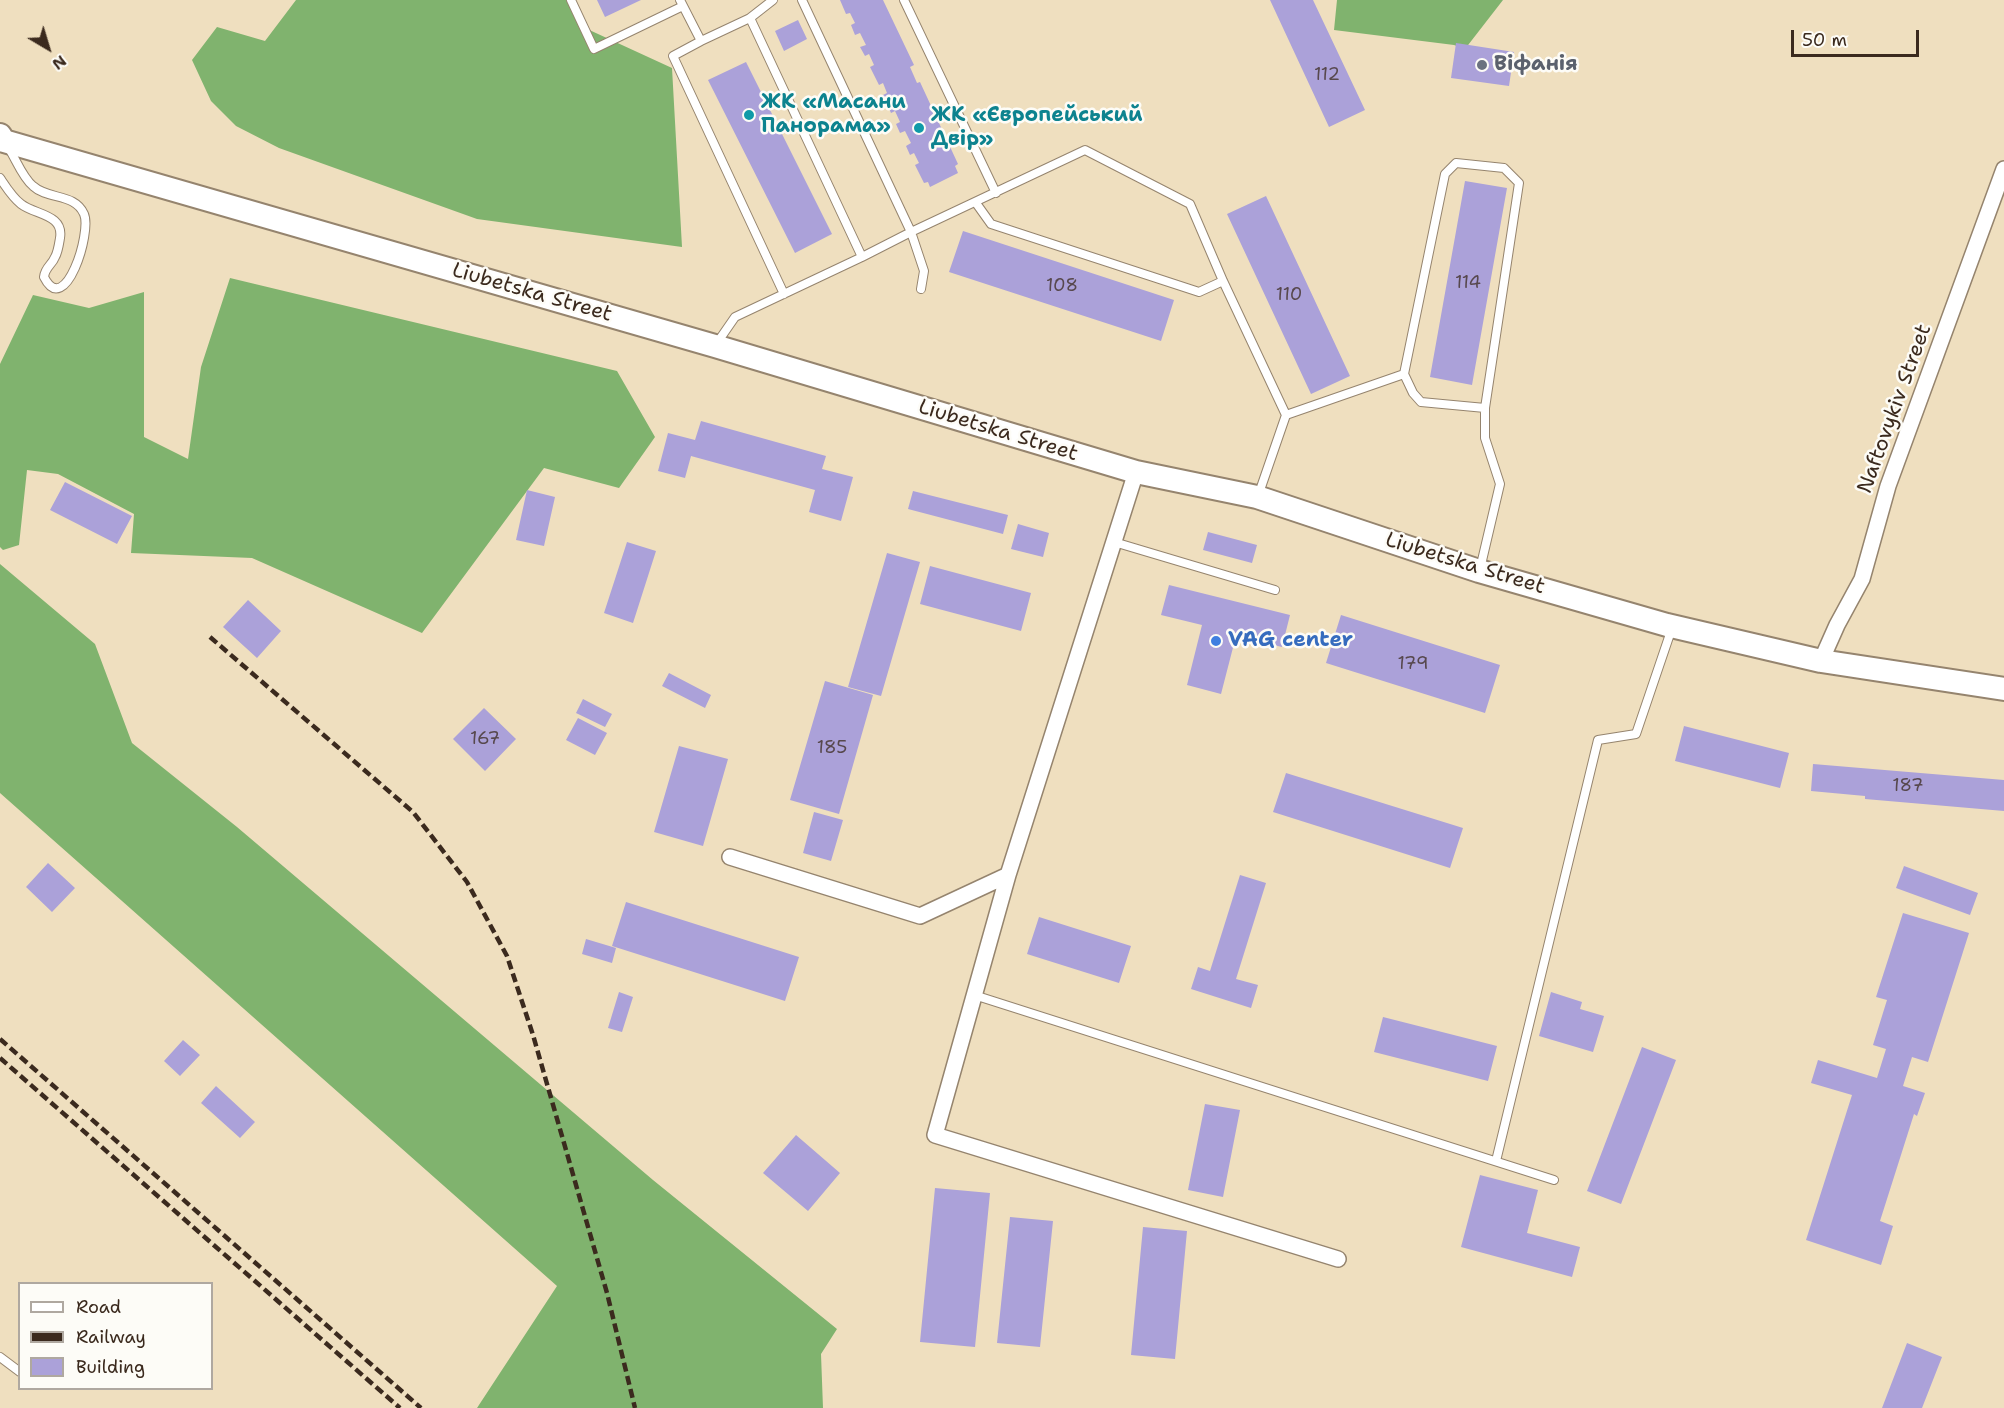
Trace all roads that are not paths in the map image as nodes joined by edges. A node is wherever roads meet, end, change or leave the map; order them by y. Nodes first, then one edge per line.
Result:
1 (571, 0) edge
2 (773, 0) edge
3 (802, 0) edge
4 (904, 0) edge
5 (681, 3) edge
6 (750, 18) junction
7 (701, 41) junction
8 (1, 139) edge
9 (2004, 169) edge
10 (0, 178) edge
11 (996, 193) junction
12 (976, 203) junction
13 (911, 232) junction
14 (862, 257) junction
15 (1223, 281) junction
16 (921, 289) dead end
17 (783, 294) junction
18 (715, 346) junction
19 (1404, 374) junction
20 (1485, 408) junction
21 (1286, 416) junction
22 (1136, 472) junction
23 (1257, 497) junction
24 (1114, 542) junction
25 (1479, 571) junction
26 (1275, 590) dead end
27 (1673, 626) junction
28 (1821, 661) junction
29 (2004, 688) edge
30 (730, 857) dead end
31 (1008, 875) junction
32 (974, 995) junction
33 (1496, 1161) junction
34 (1554, 1180) dead end
35 (1338, 1259) dead end
36 (0, 1357) edge
37 (18, 1370) edge

1 - 5 lane
2 - 6 lane
3 - 13 lane
4 - 11 lane
5 - 7 lane
6 - 7 lane
6 - 14 lane
7 - 17 lane
8 - 10 lane
8 - 18 main road, Liubetska Street
9 - 28 street, Naftovykiv Street
11 - 12 lane
11 - 15 lane
12 - 13 lane
12 - 15 lane
13 - 14 lane
13 - 16 lane
14 - 17 lane
15 - 21 lane
17 - 18 lane
18 - 22 main road, Liubetska Street
19 - 20 lane
19 - 20 lane
19 - 21 lane
20 - 25 lane
21 - 23 lane
22 - 23 main road, Liubetska Street
22 - 24 street
23 - 25 main road, Liubetska Street
24 - 26 lane
24 - 31 street
25 - 27 main road, Liubetska Street
27 - 28 main road, Liubetska Street
27 - 33 lane
28 - 29 main road, Liubetska Street
30 - 31 street
31 - 32 street
32 - 33 lane
32 - 35 street
33 - 34 lane
36 - 37 lane

